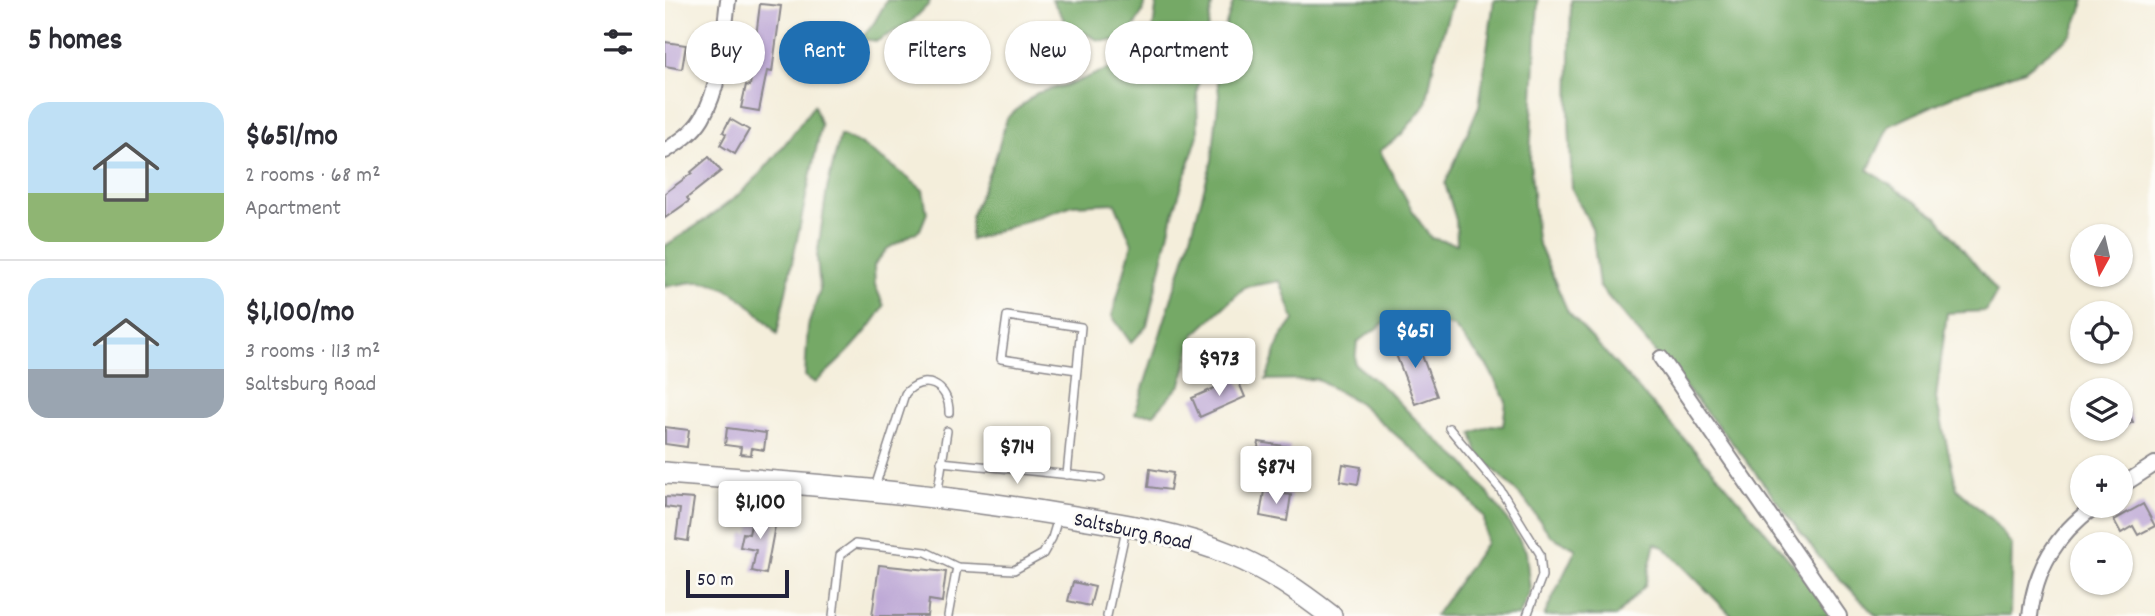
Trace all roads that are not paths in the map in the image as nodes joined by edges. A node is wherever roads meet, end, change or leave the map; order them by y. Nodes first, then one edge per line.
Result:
1 (728, 0) edge
2 (665, 151) edge
3 (1661, 358) dead end
4 (1077, 370) junction
5 (949, 413) dead end
6 (1449, 428) dead end
7 (947, 431) dead end
8 (941, 462) junction
9 (2155, 464) edge
10 (665, 473) edge
11 (1067, 475) junction
12 (1101, 478) dead end
13 (2133, 478) edge
14 (874, 491) junction
15 (936, 498) junction
16 (1059, 514) junction
17 (2078, 518) edge
18 (1127, 525) junction
19 (957, 567) junction
20 (833, 616) edge
21 (948, 616) edge
22 (1107, 616) edge
23 (1331, 616) edge
24 (1527, 616) edge
25 (1839, 616) edge
26 (2030, 616) edge

1 - 2 street
3 - 25 street
4 - 4 lane
4 - 11 lane
5 - 14 lane
6 - 24 lane
7 - 8 lane
8 - 11 lane
8 - 15 lane
9 - 13 street
10 - 14 main road, Saltsburg Road
11 - 12 lane
14 - 15 main road, Saltsburg Road
15 - 16 main road, Saltsburg Road
16 - 18 main road, Saltsburg Road
16 - 19 lane
17 - 26 street
18 - 22 lane
18 - 23 main road, Saltsburg Road
19 - 20 lane
19 - 21 lane

